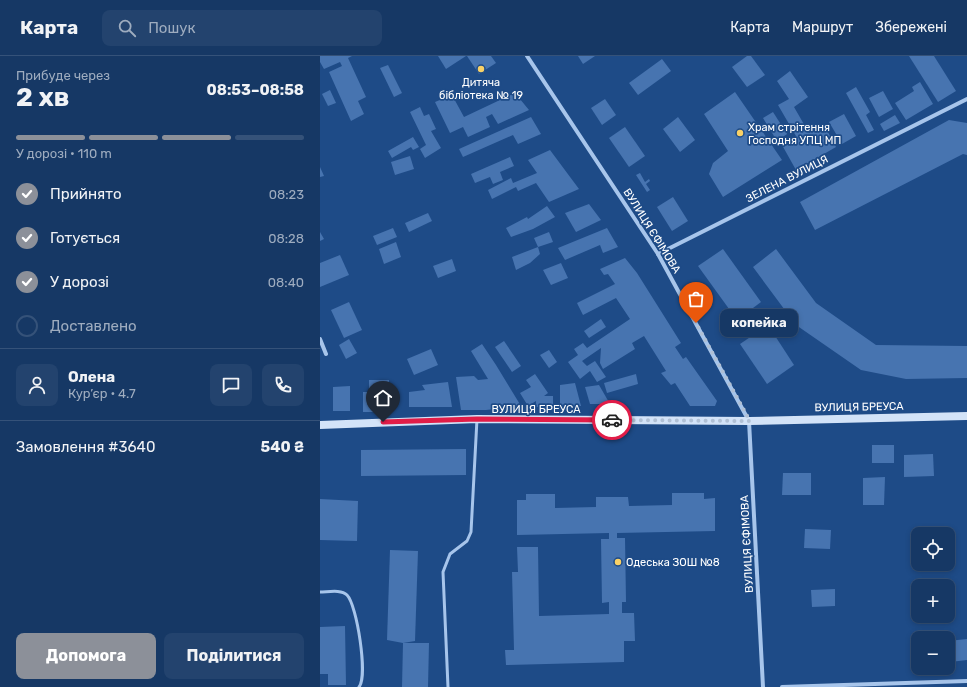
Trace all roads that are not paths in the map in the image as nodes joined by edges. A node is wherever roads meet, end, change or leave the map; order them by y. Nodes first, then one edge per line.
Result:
1 (526, 56) edge
2 (967, 98) edge
3 (658, 254) junction
4 (320, 340) edge
5 (326, 354) dead end
6 (967, 416) edge
7 (477, 419) junction
8 (750, 421) junction
9 (320, 425) edge
10 (320, 592) edge
11 (967, 681) edge
12 (359, 687) edge
13 (448, 687) edge
14 (763, 687) edge
15 (782, 687) edge

1 - 3 street, ВУЛИЦЯ ЄФІМОВА
2 - 3 street, ЗЕЛЕНА ВУЛИЦЯ
3 - 8 street, ВУЛИЦЯ ЄФІМОВА
4 - 5 street
6 - 8 street, ВУЛИЦЯ БРЕУСА
7 - 8 street, ВУЛИЦЯ БРЕУСА
7 - 9 street, ВУЛИЦЯ БРЕУСА
7 - 13 lane
8 - 14 street, ВУЛИЦЯ ЄФІМОВА
10 - 12 lane
11 - 15 street

